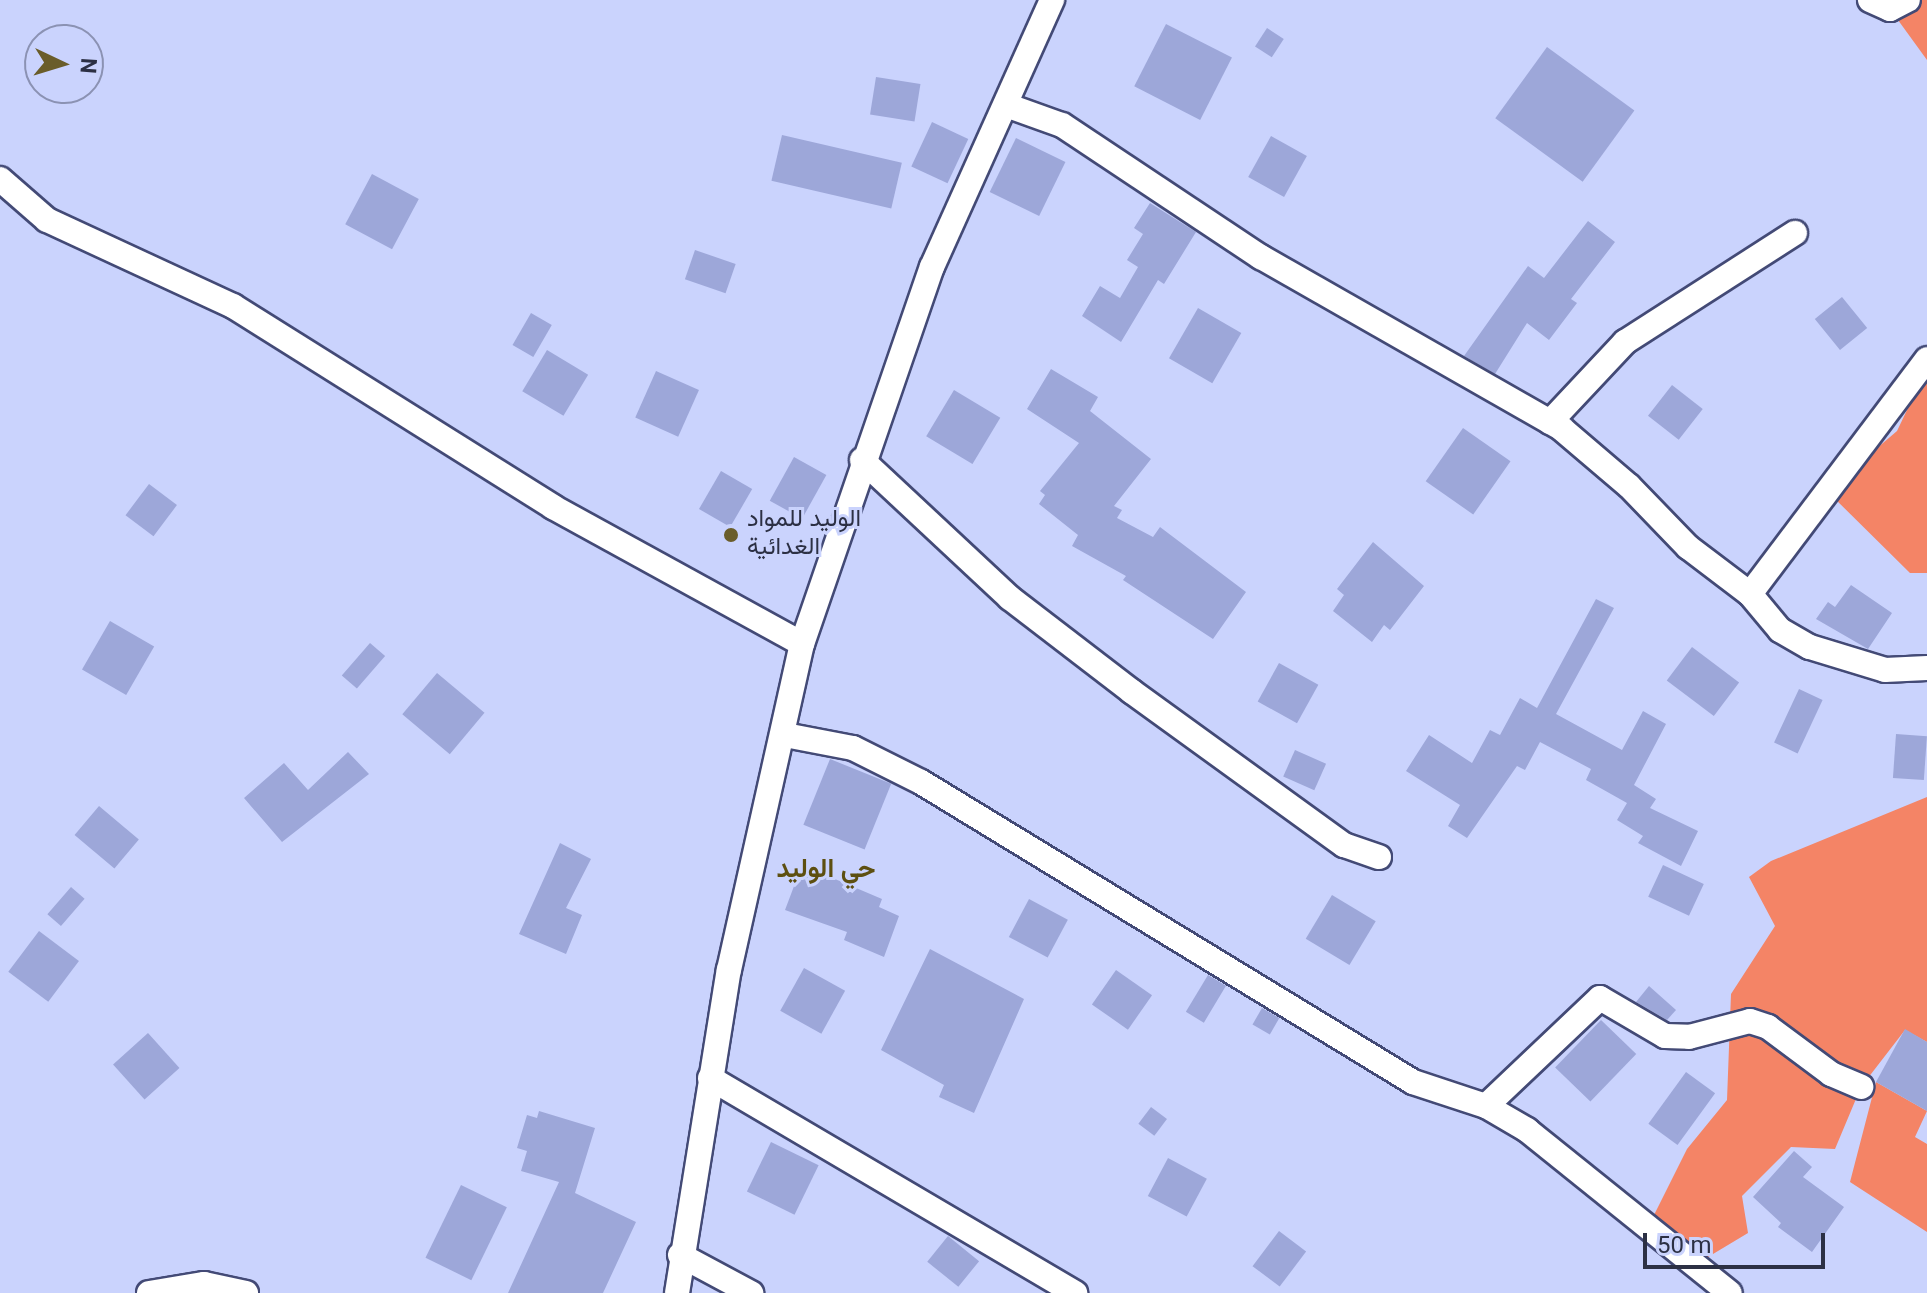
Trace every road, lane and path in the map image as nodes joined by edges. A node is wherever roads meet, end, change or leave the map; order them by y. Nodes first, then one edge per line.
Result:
1 (1052, 0) edge
2 (1870, 0) edge
3 (1908, 0) edge
4 (1006, 105) junction
5 (0, 179) edge
6 (1795, 233) dead end
7 (1927, 359) edge
8 (1550, 422) junction
9 (862, 460) junction
10 (1750, 594) junction
11 (802, 644) junction
12 (1927, 668) edge
13 (785, 735) junction
14 (1379, 857) dead end
15 (710, 1078) junction
16 (1861, 1087) dead end
17 (1486, 1106) junction
18 (680, 1255) junction
19 (149, 1293) edge
20 (246, 1293) edge
21 (677, 1293) edge
22 (751, 1293) edge
23 (1075, 1293) edge
24 (1730, 1293) edge

1 - 4 street
2 - 3 street
4 - 8 street
4 - 9 street
5 - 11 street
6 - 8 street
7 - 10 street
8 - 10 street
9 - 11 street
9 - 14 street
10 - 12 street
11 - 13 street
13 - 15 street
13 - 17 street
15 - 18 street
15 - 23 street
16 - 17 street
17 - 24 street
18 - 21 street
18 - 22 street
19 - 20 street

